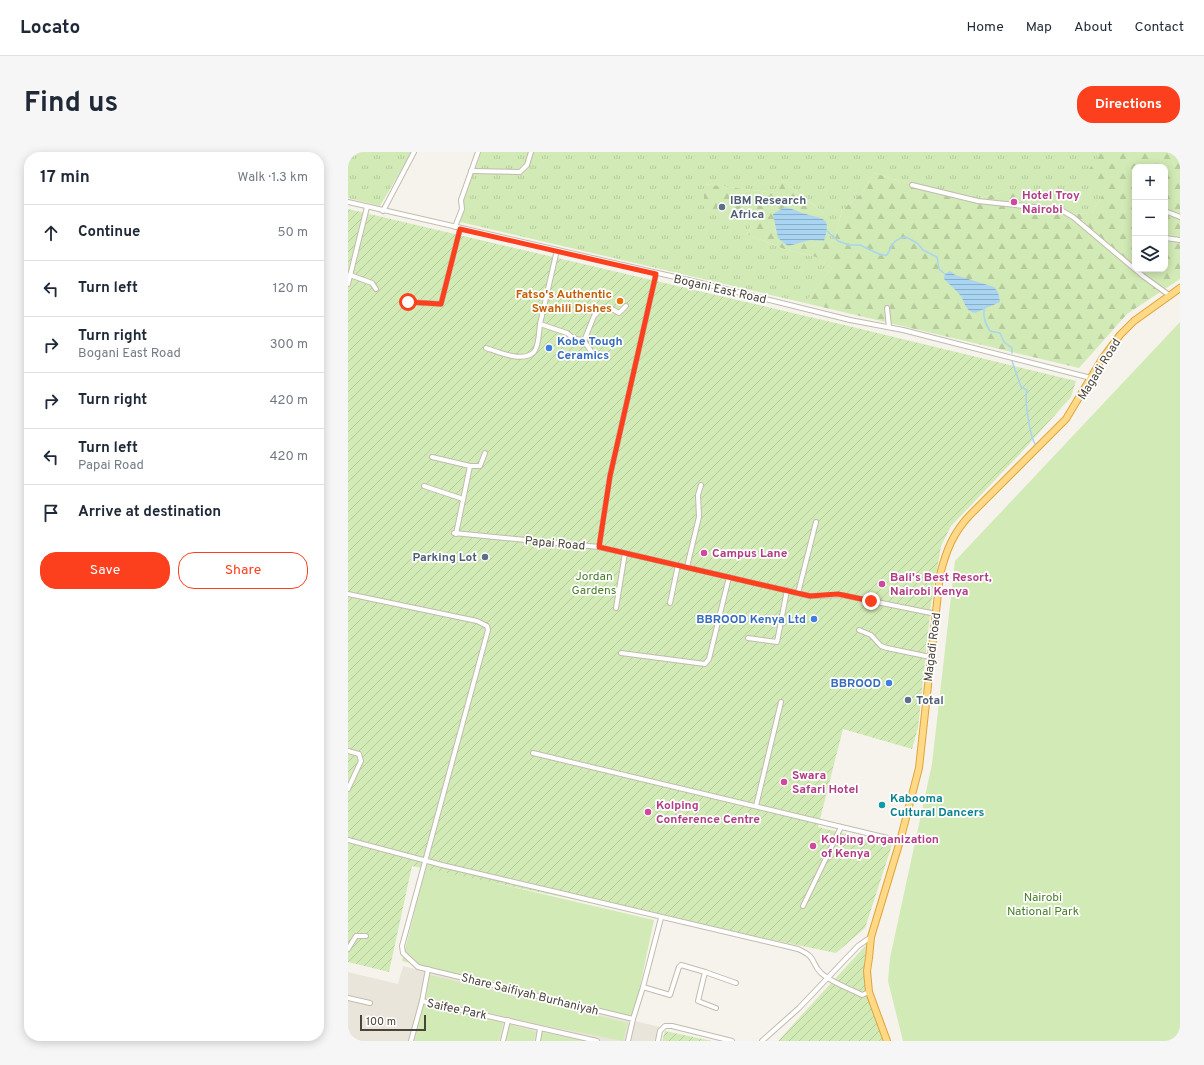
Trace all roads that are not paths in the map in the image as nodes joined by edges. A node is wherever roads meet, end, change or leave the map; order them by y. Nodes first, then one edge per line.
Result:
1 (414, 152) edge
2 (478, 152) edge
3 (531, 152) edge
4 (472, 171) junction
5 (912, 185) dead end
6 (348, 202) edge
7 (367, 207) junction
8 (383, 211) junction
9 (1168, 213) edge
10 (1180, 217) edge
11 (457, 228) junction
12 (1168, 238) edge
13 (1180, 240) edge
14 (557, 250) junction
15 (656, 274) junction
16 (350, 275) junction
17 (348, 281) edge
18 (1180, 288) edge
19 (376, 289) dead end
20 (1168, 295) junction
21 (408, 302) dead end
22 (626, 306) dead end
23 (888, 308) dead end
24 (540, 324) junction
25 (889, 327) junction
26 (584, 341) junction
27 (486, 348) dead end
28 (592, 354) dead end
29 (1092, 378) junction
30 (485, 453) dead end
31 (432, 457) dead end
32 (470, 466) junction
33 (701, 485) dead end
34 (424, 486) dead end
35 (463, 499) junction
36 (816, 522) dead end
37 (599, 547) junction
38 (625, 553) junction
39 (678, 565) junction
40 (686, 567) junction
41 (729, 577) junction
42 (787, 590) junction
43 (798, 593) junction
44 (348, 594) edge
45 (670, 603) dead end
46 (616, 608) dead end
47 (936, 614) junction
48 (859, 630) dead end
49 (748, 638) dead end
50 (621, 653) dead end
51 (930, 657) junction
52 (781, 702) dead end
53 (348, 751) edge
54 (533, 753) dead end
55 (348, 789) edge
56 (756, 806) junction
57 (841, 827) junction
58 (348, 840) edge
59 (900, 841) junction
60 (424, 861) junction
61 (803, 906) dead end
62 (661, 918) junction
63 (366, 936) dead end
64 (871, 937) junction
65 (348, 949) edge
66 (428, 969) junction
67 (705, 972) junction
68 (828, 979) junction
69 (736, 983) dead end
70 (643, 987) junction
71 (869, 992) junction
72 (348, 998) edge
73 (422, 1001) junction
74 (370, 1004) dead end
75 (716, 1008) dead end
76 (633, 1019) junction
77 (508, 1020) junction
78 (540, 1029) junction
79 (411, 1041) edge
80 (503, 1041) edge
81 (538, 1041) edge
82 (597, 1041) edge
83 (628, 1041) edge
84 (658, 1041) edge
85 (732, 1041) edge
86 (762, 1041) edge
87 (887, 1041) edge

1 - 8 street
2 - 4 street
3 - 4 street
4 - 11 street
5 - 20 street
6 - 7 street, Bogani East Road
7 - 8 street, Bogani East Road
7 - 16 street
8 - 11 street, Bogani East Road
9 - 10 street
11 - 14 street, Bogani East Road
11 - 21 street
12 - 13 street
14 - 15 street, Bogani East Road
14 - 24 street
15 - 25 street, Bogani East Road
15 - 37 street
16 - 17 street
16 - 19 street
18 - 20 highway, Magadi Road
20 - 29 highway, Magadi Road
22 - 26 street
23 - 25 street
24 - 26 street
24 - 27 street
25 - 29 street, Bogani East Road
26 - 28 street
29 - 47 highway, Magadi Road
30 - 32 street
31 - 32 street
32 - 35 street
33 - 40 street
34 - 35 street
35 - 37 street, Papai Road
36 - 43 street
37 - 38 street, Papai Road
38 - 39 street, Papai Road
38 - 46 street
39 - 40 street, Papai Road
39 - 45 street
40 - 41 street, Papai Road
41 - 42 street, Papai Road
41 - 50 street
42 - 43 street, Papai Road
42 - 49 street
43 - 47 street, Papai Road
44 - 60 street
47 - 51 highway, Magadi Road
48 - 51 street
51 - 59 highway, Magadi Road
52 - 56 street
53 - 55 street
54 - 56 street
56 - 57 street
57 - 59 street
57 - 61 street
58 - 60 street
59 - 64 highway, Magadi Road
60 - 62 street
60 - 66 street, Share Saifiyah Burhaniyah
62 - 68 street
62 - 70 street
63 - 65 street
64 - 68 street
64 - 71 highway, Magadi Road
66 - 73 street
66 - 76 street, Share Saifiyah Burhaniyah
67 - 69 street
67 - 70 street
67 - 75 street
68 - 71 street
68 - 86 street
70 - 76 street
71 - 87 highway, Magadi Road
72 - 74 street
73 - 77 street, Saifee Park
73 - 79 street, Saifee Park
76 - 83 street
77 - 78 street, Saifee Park
77 - 80 street
78 - 81 street
78 - 82 street, Saifee Park
84 - 85 street

